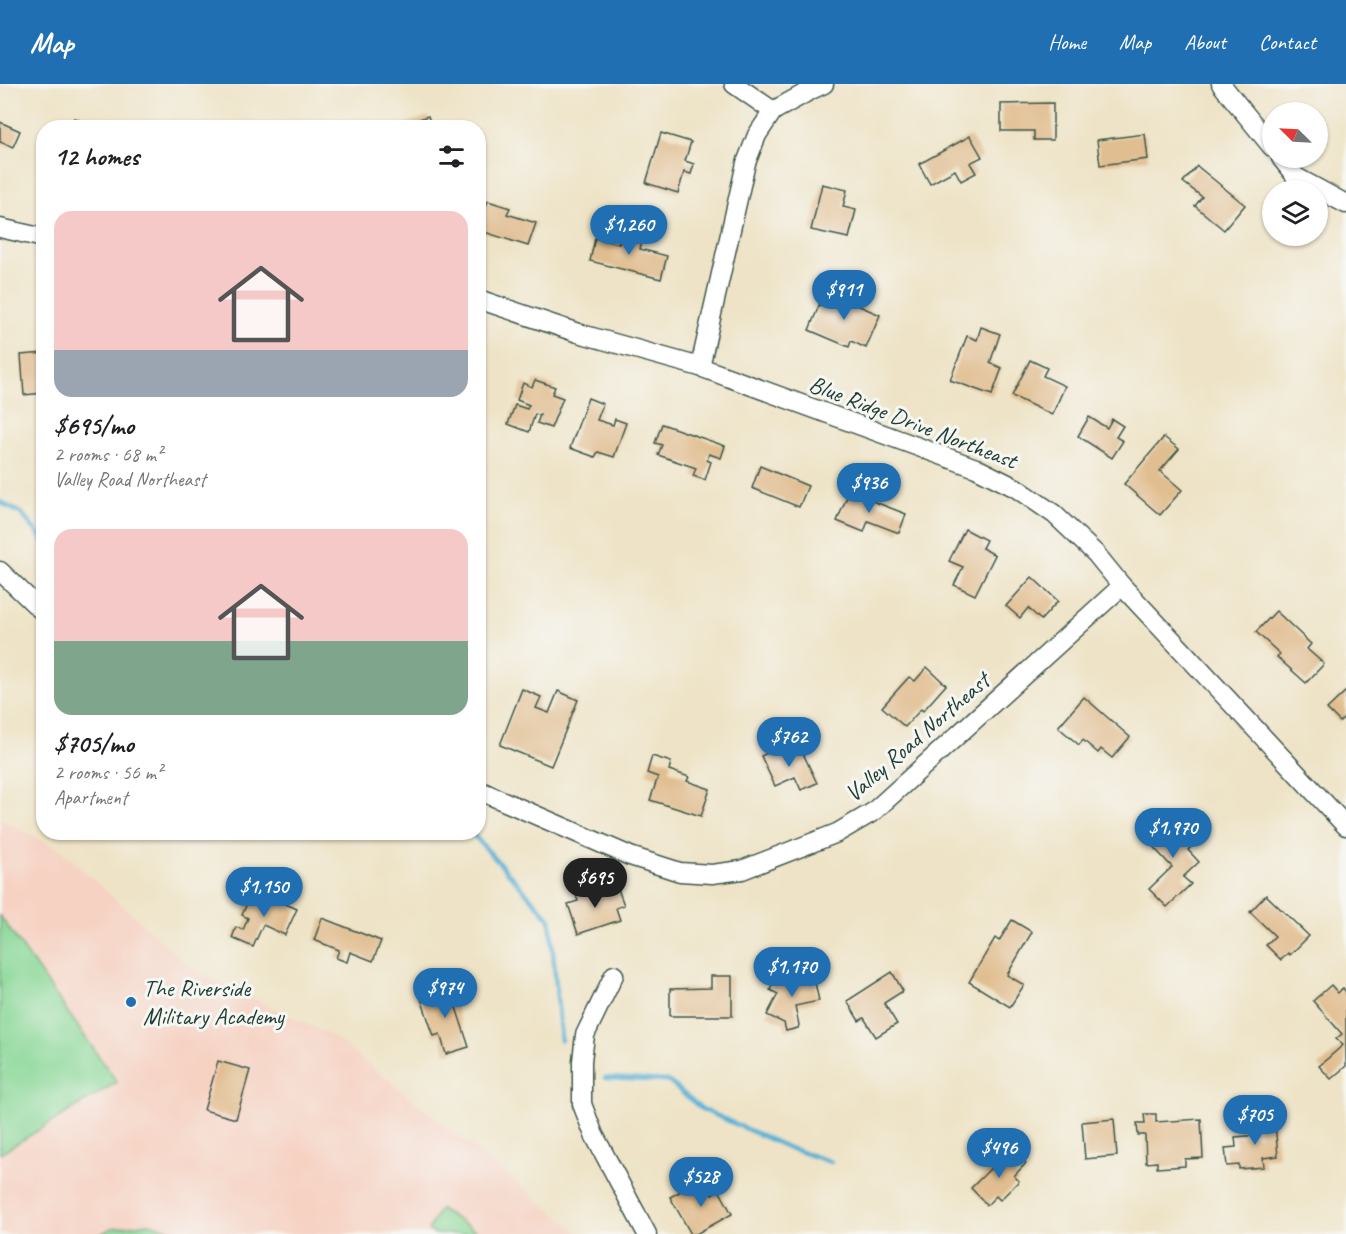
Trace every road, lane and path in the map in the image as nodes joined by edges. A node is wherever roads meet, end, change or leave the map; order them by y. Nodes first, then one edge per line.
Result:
1 (735, 84) edge
2 (824, 84) edge
3 (1221, 84) edge
4 (773, 111) junction
5 (1262, 135) edge
6 (1289, 168) edge
7 (1346, 204) edge
8 (0, 228) edge
9 (36, 236) edge
10 (486, 302) edge
11 (700, 367) junction
12 (0, 571) edge
13 (1122, 586) junction
14 (36, 605) edge
15 (486, 794) edge
16 (1346, 826) edge
17 (614, 975) dead end
18 (647, 1234) edge

1 - 4 street
2 - 4 street
3 - 5 street
4 - 11 street
6 - 7 street
8 - 9 street
10 - 11 street, Blue Ridge Drive Northeast
11 - 13 street, Blue Ridge Drive Northeast
12 - 14 street
13 - 15 street, Valley Road Northeast
13 - 16 street, Blue Ridge Drive Northeast
17 - 18 street

